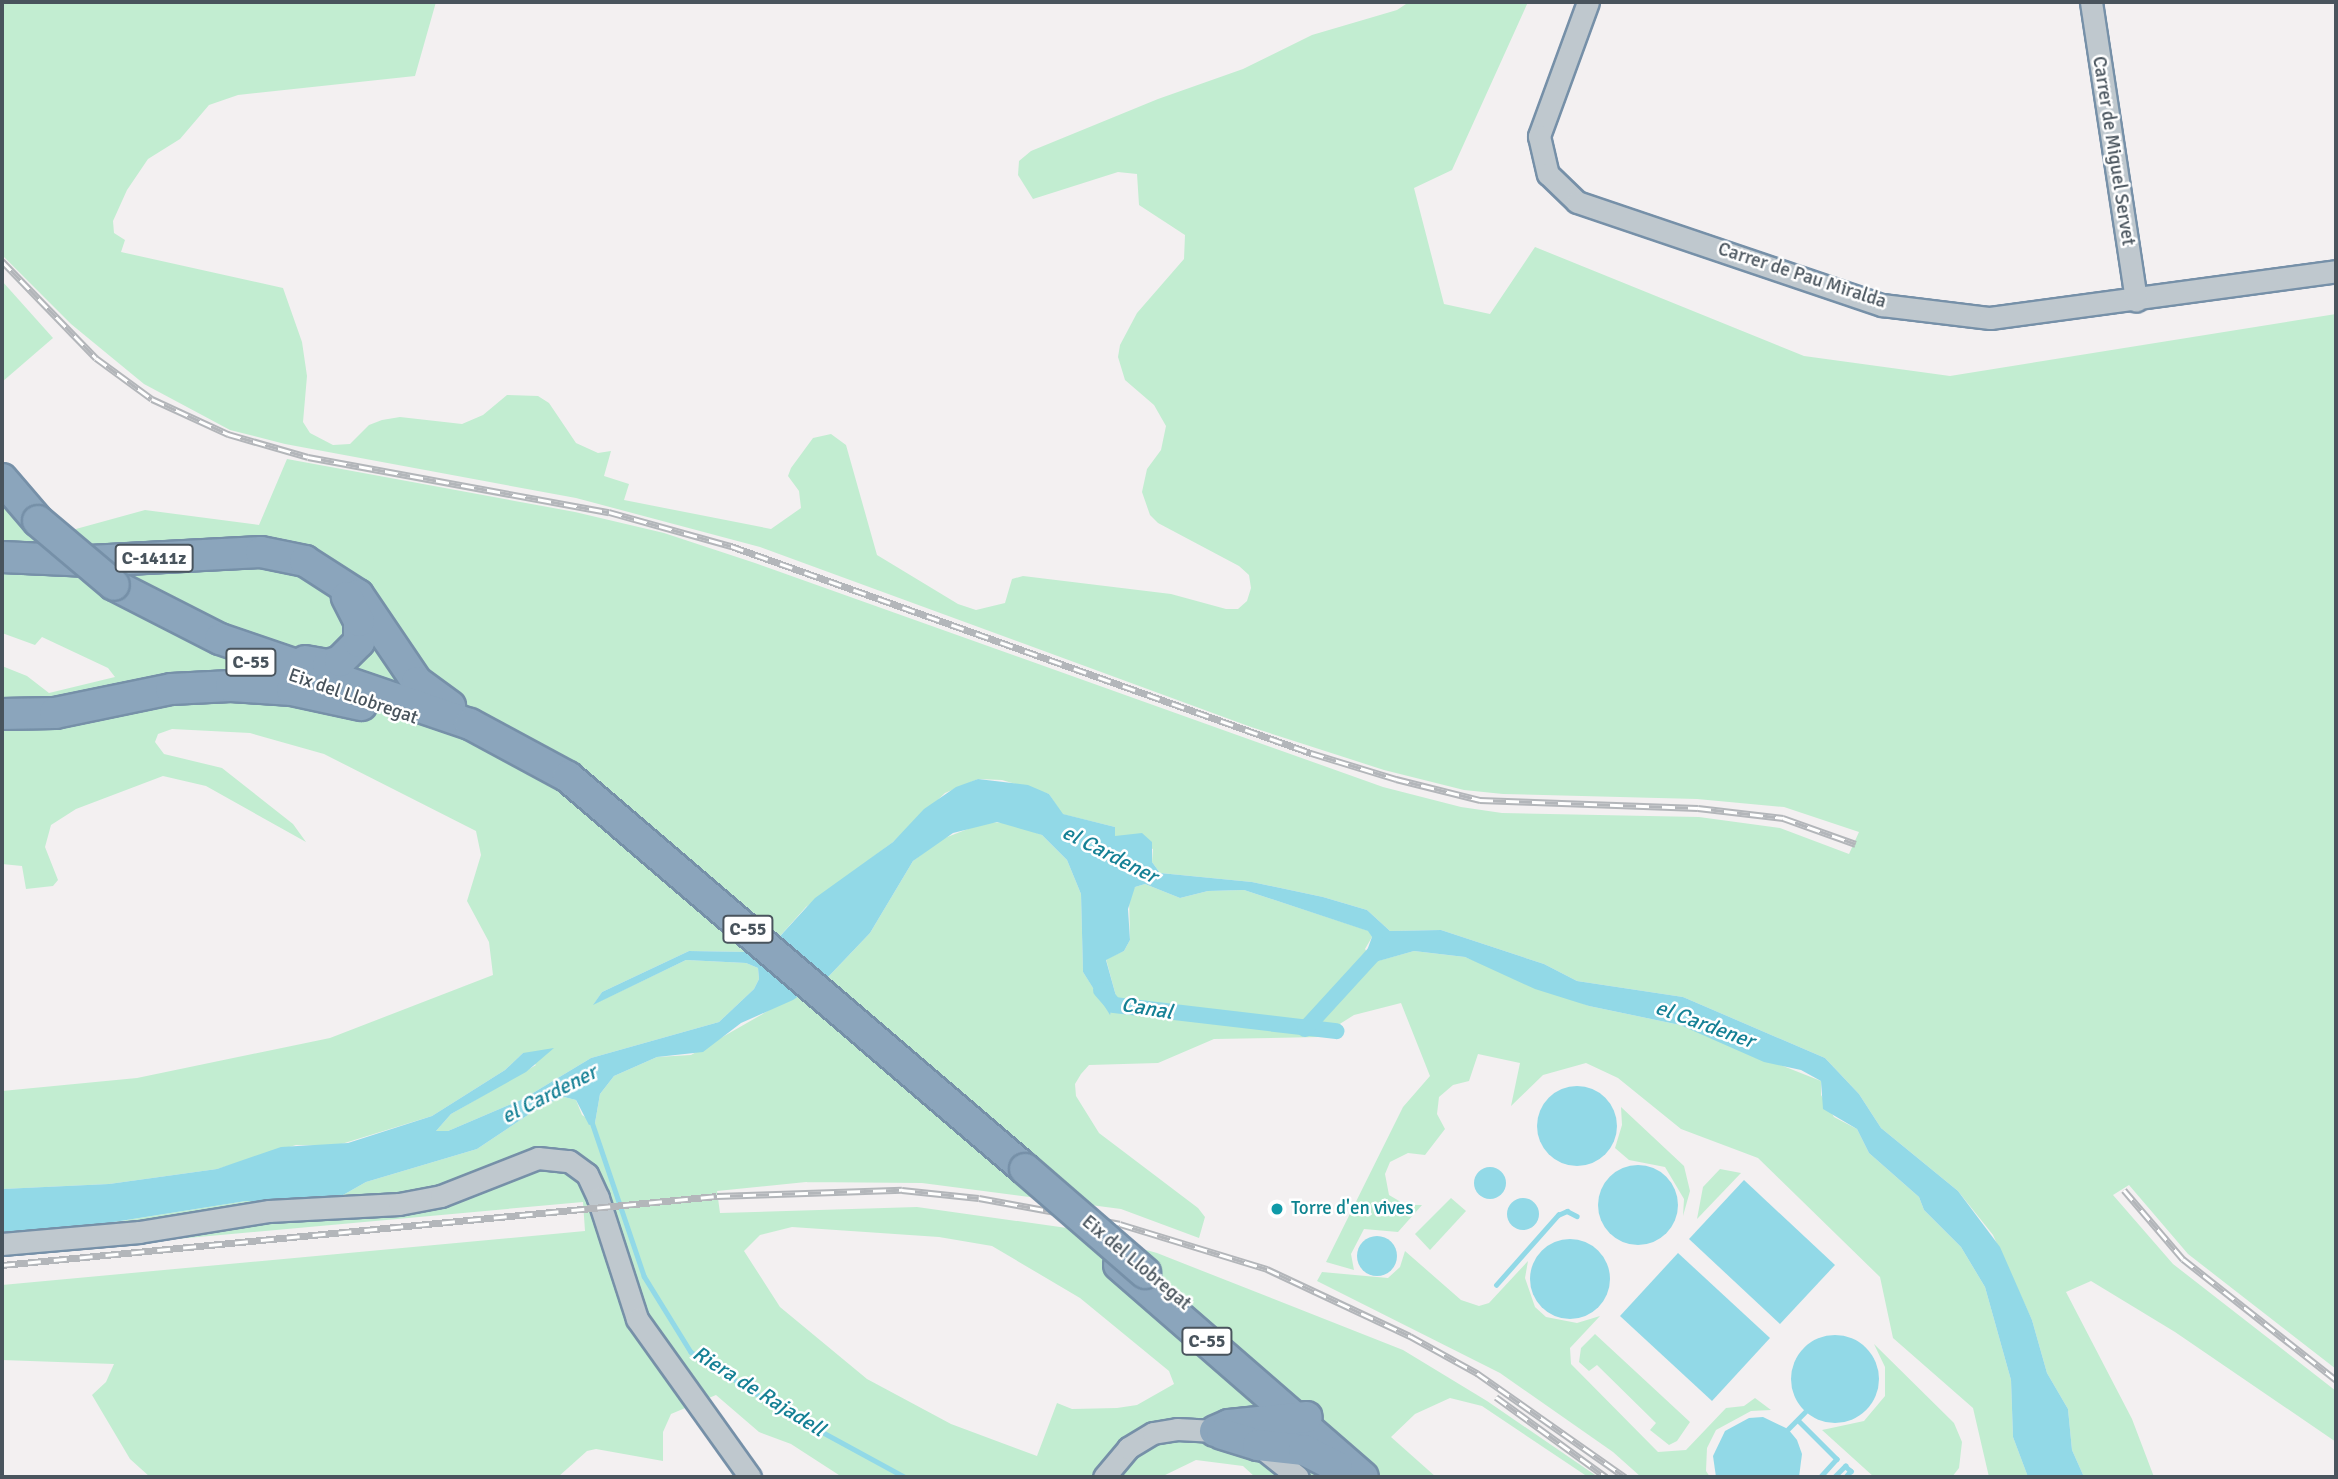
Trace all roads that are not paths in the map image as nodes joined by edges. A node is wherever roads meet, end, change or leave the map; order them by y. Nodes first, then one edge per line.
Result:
1 (1588, 2) edge
2 (2091, 2) edge
3 (2336, 271) edge
4 (2136, 301) junction
5 (2, 479) edge
6 (2, 499) edge
7 (31, 523) junction
8 (2, 557) edge
9 (335, 579) junction
10 (105, 586) junction
11 (220, 639) junction
12 (2, 714) edge
13 (413, 718) junction
14 (512, 744) junction
15 (606, 814) junction
16 (2, 1244) edge
17 (1257, 1376) junction
18 (1295, 1417) junction
19 (1222, 1428) junction
20 (1264, 1445) junction
21 (1368, 1472) edge
22 (750, 1477) edge
23 (1104, 1477) edge
24 (1298, 1477) edge

1 - 4 street, Carrer de Pau Miralda
2 - 4 street, Carrer de Miguel Servet
3 - 4 street, Carrer de Pau Miralda
5 - 7 highway, C-55
6 - 7 highway, C-55
7 - 10 highway, C-55
8 - 9 highway, C-1411z
9 - 11 highway
9 - 14 highway
10 - 11 highway, Eix del Llobregat / C-55
10 - 13 highway, Eix del Llobregat / C-55
11 - 14 highway, Eix del Llobregat / C-55
12 - 13 highway
13 - 15 highway, Eix del Llobregat / C-55
14 - 15 highway, Eix del Llobregat / C-55
15 - 17 highway, Eix del Llobregat / C-55, bridge
16 - 22 street
17 - 18 highway
17 - 19 highway
17 - 21 highway, Eix del Llobregat / C-55
18 - 19 highway
18 - 20 highway
18 - 21 highway
19 - 20 highway
19 - 23 street
20 - 21 highway
20 - 24 street

